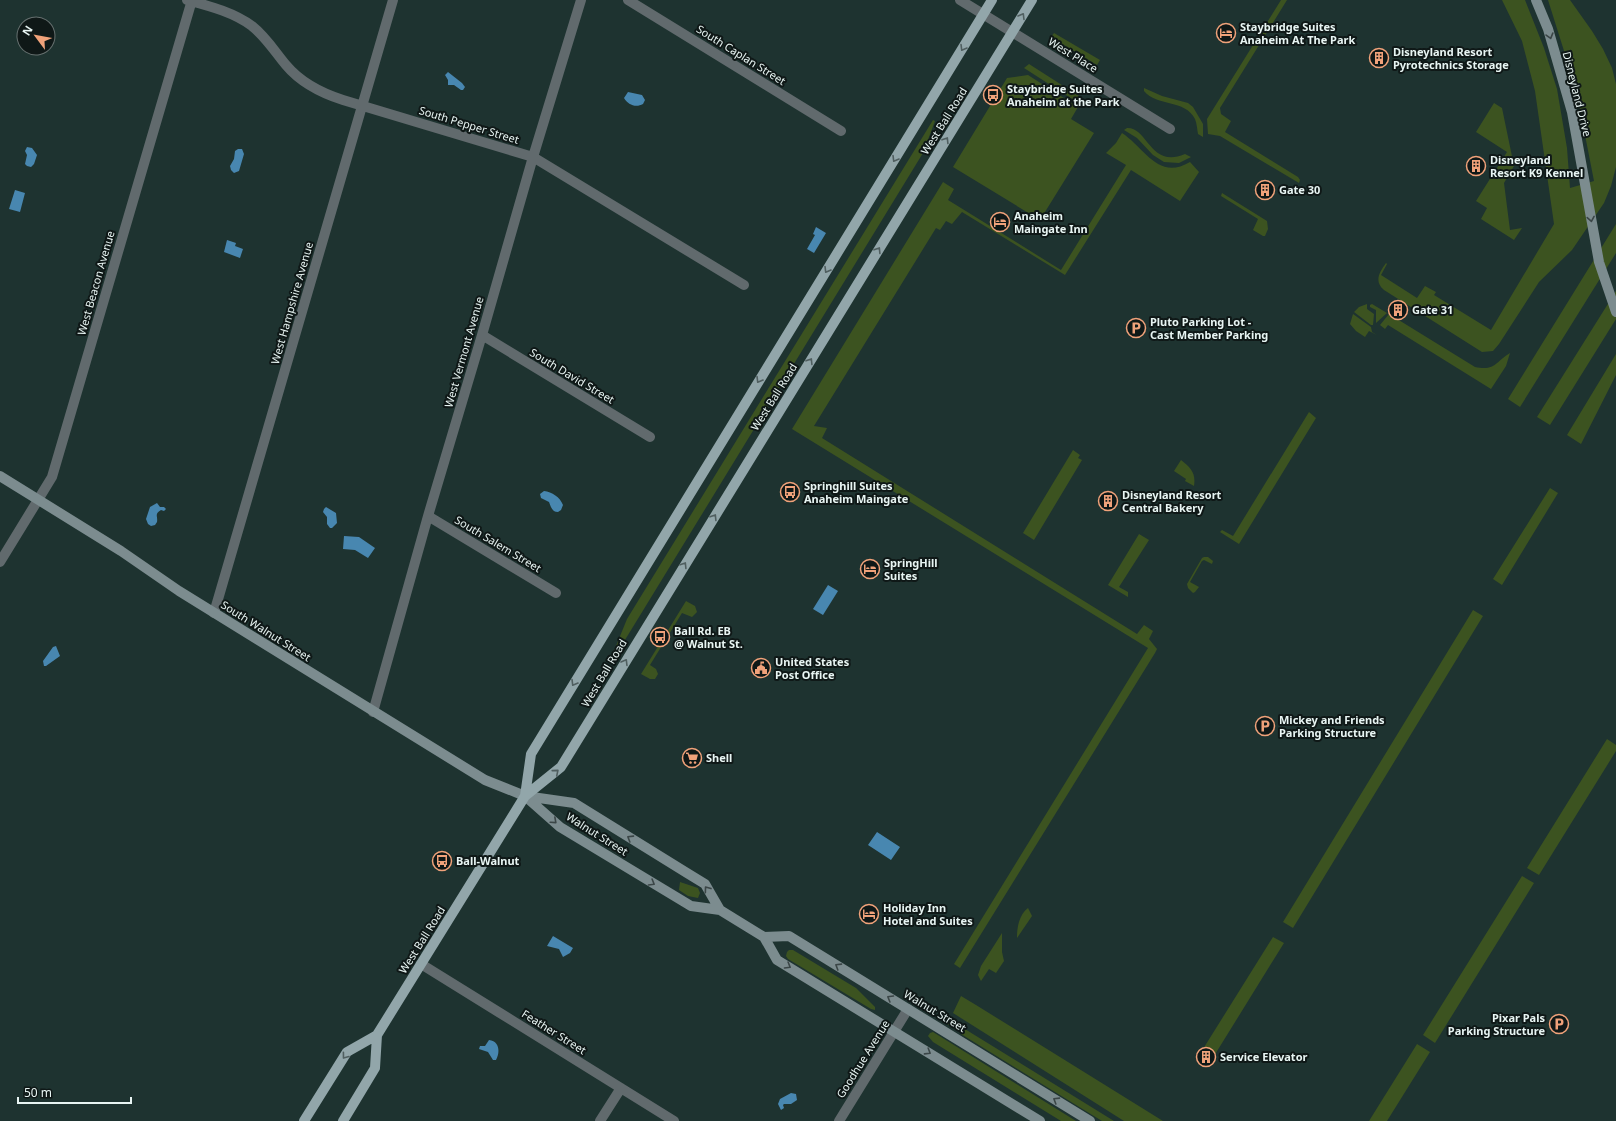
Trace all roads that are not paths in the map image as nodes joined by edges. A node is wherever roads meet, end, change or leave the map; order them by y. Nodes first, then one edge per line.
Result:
1 (190, 0) edge
2 (393, 0) edge
3 (581, 0) edge
4 (628, 0) edge
5 (960, 0) edge
6 (992, 0) edge
7 (1032, 0) edge
8 (1536, 0) edge
9 (983, 14) junction
10 (1012, 32) junction
11 (362, 105) junction
12 (1170, 129) dead end
13 (841, 131) dead end
14 (533, 156) junction
15 (744, 286) dead end
16 (1616, 312) edge
17 (482, 335) junction
18 (650, 437) dead end
19 (0, 476) edge
20 (38, 499) junction
21 (428, 516) junction
22 (0, 562) edge
23 (556, 593) dead end
24 (214, 613) junction
25 (373, 712) junction
26 (525, 796) junction
27 (720, 910) junction
28 (764, 937) junction
29 (421, 964) junction
30 (908, 1009) junction
31 (894, 1032) junction
32 (377, 1036) junction
33 (621, 1088) junction
34 (304, 1121) edge
35 (342, 1121) edge
36 (600, 1121) edge
37 (674, 1121) edge
38 (839, 1121) edge
39 (1040, 1121) edge
40 (1090, 1121) edge

1 - 11 street, South Pepper Street
1 - 20 street, West Beacon Avenue
2 - 11 street, West Hampshire Avenue
3 - 14 street, West Vermont Avenue
4 - 13 street, South Caplan Street
5 - 9 street, West Place
6 - 9 main road, West Ball Road
10 -> 7 main road, West Ball Road
8 -> 16 street, Disneyland Drive
9 - 10 street, West Place
9 -> 26 main road, West Ball Road
10 - 12 street, West Place
26 -> 10 main road, West Ball Road
11 - 14 street, South Pepper Street
11 - 24 street, West Hampshire Avenue
14 - 15 street, South Pepper Street
14 - 17 street, West Vermont Avenue
17 - 18 street, South David Street
17 - 21 street, West Vermont Avenue
19 - 20 street, South Walnut Street
20 - 22 street, West Beacon Avenue
20 - 24 street, South Walnut Street
21 - 23 street, South Salem Street
21 - 25 street, West Vermont Avenue
24 - 25 street, South Walnut Street
25 - 26 street, South Walnut Street
26 -> 27 street, Walnut Street
27 -> 26 street, Walnut Street
26 - 29 main road, West Ball Road
27 - 28 street, Walnut Street
30 -> 28 street, Walnut Street
28 -> 31 street, Walnut Street
29 - 32 main road, West Ball Road
29 - 33 street, Feather Street
30 - 31 street, Goodhue Avenue
40 -> 30 street, Walnut Street
31 - 38 street, Goodhue Avenue
31 -> 39 street, Walnut Street
32 -> 34 main road
32 - 35 main road, West Ball Road
33 - 36 street
33 - 37 street, Feather Street

